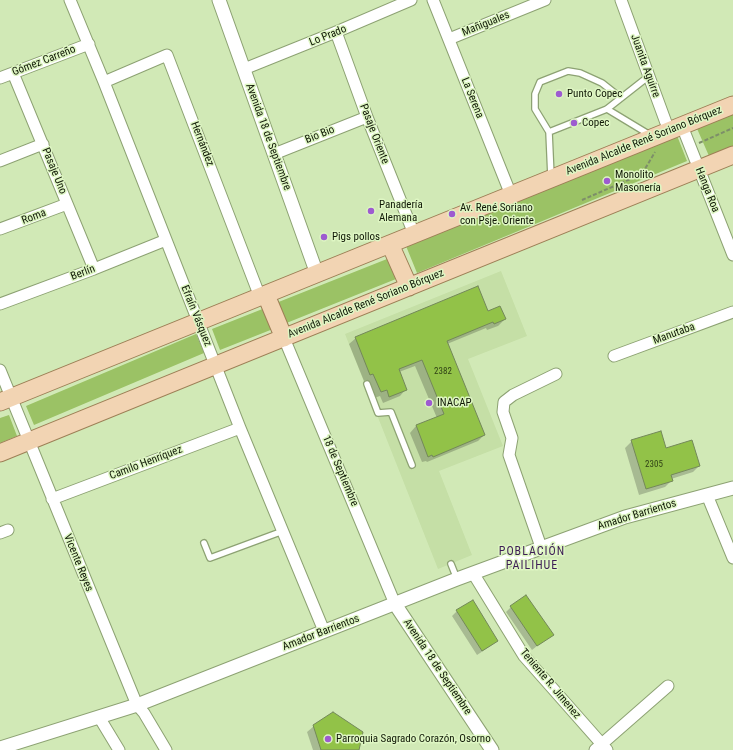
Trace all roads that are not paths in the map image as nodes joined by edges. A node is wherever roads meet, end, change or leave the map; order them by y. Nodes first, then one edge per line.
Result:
1 (70, 0) edge
2 (219, 0) edge
3 (411, 0) edge
4 (433, 0) edge
5 (545, 0) edge
6 (621, 0) edge
7 (336, 32) junction
8 (449, 39) junction
9 (89, 44) junction
10 (244, 69) junction
11 (13, 73) junction
12 (648, 76) junction
13 (0, 78) edge
14 (104, 82) junction
15 (621, 98) junction
16 (733, 105) edge
17 (607, 109) junction
18 (367, 117) junction
19 (668, 131) junction
20 (549, 132) junction
21 (43, 144) junction
22 (274, 154) junction
23 (733, 155) edge
24 (0, 161) edge
25 (698, 169) junction
26 (552, 178) junction
27 (511, 196) junction
28 (67, 204) junction
29 (0, 229) edge
30 (414, 234) junction
31 (166, 240) junction
32 (390, 244) junction
33 (733, 255) edge
34 (94, 269) junction
35 (317, 274) junction
36 (409, 287) junction
37 (263, 296) junction
38 (0, 304) edge
39 (733, 312) edge
40 (198, 322) junction
41 (284, 338) junction
42 (614, 356) dead end
43 (215, 366) junction
44 (0, 370) edge
45 (556, 374) dead end
46 (367, 384) dead end
47 (5, 400) edge
48 (240, 428) junction
49 (28, 442) junction
50 (0, 453) edge
51 (412, 465) dead end
52 (733, 488) edge
53 (707, 495) junction
54 (52, 499) junction
55 (283, 530) junction
56 (204, 543) dead end
57 (542, 547) junction
58 (733, 558) edge
59 (451, 564) dead end
60 (473, 573) junction
61 (457, 579) junction
62 (395, 604) junction
63 (324, 631) junction
64 (668, 686) dead end
65 (137, 705) junction
66 (99, 717) junction
67 (0, 748) edge
68 (601, 748) edge
69 (119, 750) edge
70 (166, 750) edge
71 (492, 750) edge

1 - 9 street, Efraín Vásquez
2 - 10 street, Avenida 18 de Septiembre
3 - 7 street, Lo Prado
4 - 8 street, La Serena
5 - 8 street, Mañiguales
6 - 12 street, Juanita Aguirre
7 - 10 street, Lo Prado
7 - 18 street, Pasaje Oriente
8 - 27 street, La Serena
9 - 11 street, Gómez Carreño
9 - 14 street, Efraín Vásquez
10 - 22 street, Avenida 18 de Septiembre
11 - 13 street, Gómez Carreño
11 - 21 street, Pasaje Uno
12 - 15 lane
12 - 19 street, Juanita Aguirre
14 - 31 street, Efraín Vásquez
14 - 37 street, Hernández
15 - 17 lane
15 - 20 lane
16 - 19 main road, Avenida Alcalde René Soriano Bórquez
17 - 19 lane
17 - 20 lane
18 - 22 street, Bio Bio
18 - 30 street, Pasaje Oriente
19 - 25 street, Hanga Roa
19 - 26 main road, Avenida Alcalde René Soriano Bórquez
20 - 26 lane
21 - 24 street
21 - 28 street, Pasaje Uno
22 - 35 street, Avenida 18 de Septiembre
23 - 25 main road, Avenida Alcalde René Soriano Bórquez
25 - 33 street, Hanga Roa
25 - 36 main road, Avenida Alcalde René Soriano Bórquez
26 - 27 main road, Avenida Alcalde René Soriano Bórquez
27 - 30 main road, Avenida Alcalde René Soriano Bórquez
28 - 29 street, Roma
28 - 34 street, Pasaje Uno
30 - 32 main road, Avenida Alcalde René Soriano Bórquez
31 - 34 street, Berlín
31 - 40 street, Efraín Vásquez
32 - 35 main road, Avenida Alcalde René Soriano Bórquez
32 - 36 main road
34 - 38 street, Berlín
35 - 37 main road, Avenida Alcalde René Soriano Bórquez
36 - 41 main road, Avenida Alcalde René Soriano Bórquez
37 - 40 main road, Avenida Alcalde René Soriano Bórquez
37 - 41 main road
39 - 42 street, Manutaba
40 - 43 street, Efraín Vásquez
40 - 47 main road, Avenida Alcalde René Soriano Bórquez
41 - 43 main road, Avenida Alcalde René Soriano Bórquez
41 - 62 street, 18 de Septiembre
43 - 48 street, Efraín Vásquez
43 - 49 main road, Avenida Alcalde René Soriano Bórquez
44 - 47 street, Vicente Reyes
45 - 57 street
46 - 51 lane
47 - 49 street, Vicente Reyes
48 - 54 street, Camilo Henríquez
48 - 55 street, Efraín Vásquez
49 - 50 main road, Avenida Alcalde René Soriano Bórquez
49 - 54 street, Vicente Reyes
52 - 53 street, Amador Barrientos
53 - 57 street, Amador Barrientos
53 - 58 street
54 - 65 street, Vicente Reyes
55 - 56 lane
55 - 63 street, Efraín Vásquez
57 - 60 street, Amador Barrientos
59 - 61 lane
60 - 61 street, Amador Barrientos
60 - 68 street, Teniente R. Jimenez
61 - 62 street, Amador Barrientos
62 - 63 street, Amador Barrientos
62 - 71 street, Avenida 18 de Septiembre
63 - 65 street, Amador Barrientos
64 - 68 street
65 - 66 street, Amador Barrientos
65 - 70 street, Vicente Reyes
66 - 67 street, Amador Barrientos
66 - 69 street

